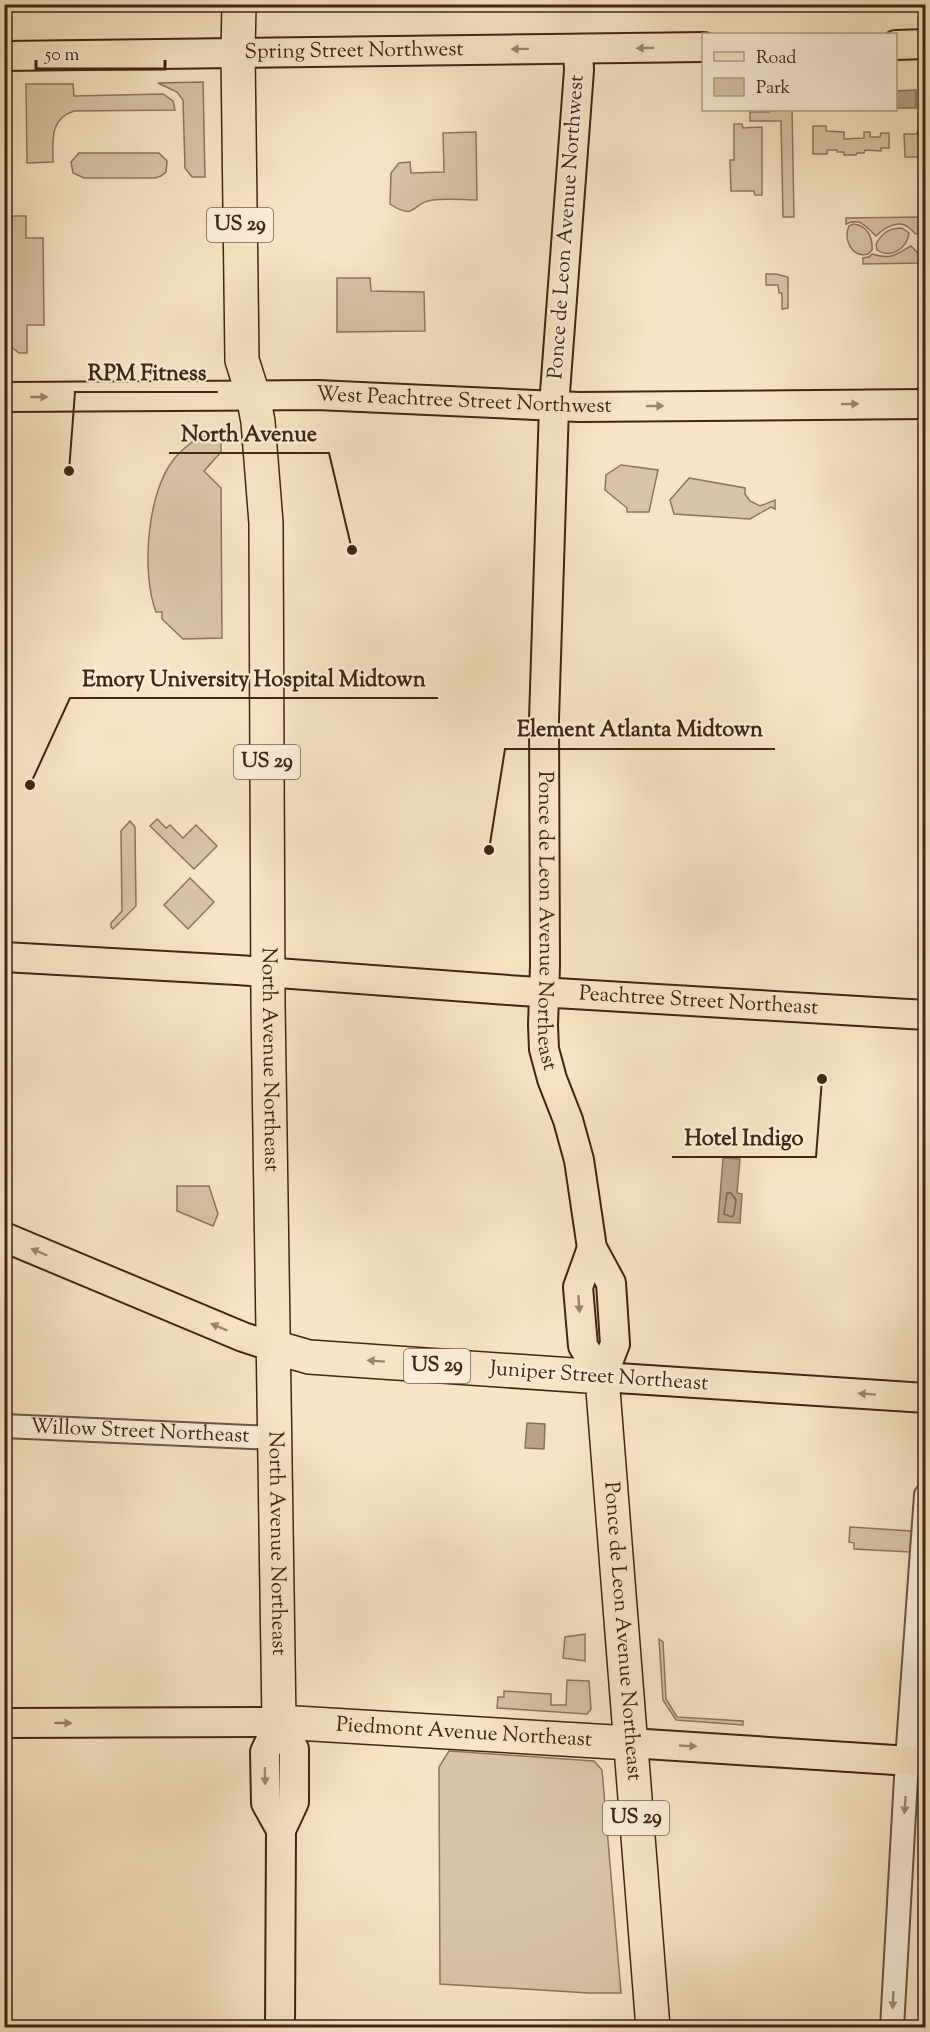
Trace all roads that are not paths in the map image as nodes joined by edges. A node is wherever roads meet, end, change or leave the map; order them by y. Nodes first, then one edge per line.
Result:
1 (239, 4) edge
2 (926, 44) edge
3 (897, 45) edge
4 (702, 47) edge
5 (578, 49) junction
6 (238, 54) junction
7 (4, 56) edge
8 (253, 395) junction
9 (4, 397) edge
10 (926, 404) edge
11 (554, 406) junction
12 (4, 957) edge
13 (268, 972) junction
14 (544, 993) junction
15 (926, 1015) edge
16 (4, 1237) edge
17 (274, 1347) junction
18 (602, 1377) junction
19 (926, 1398) edge
20 (4, 1426) edge
21 (275, 1438) junction
22 (926, 1495) edge
23 (4, 1722) edge
24 (279, 1722) junction
25 (630, 1743) junction
26 (916, 1761) edge
27 (280, 2028) edge
28 (653, 2028) edge
29 (892, 2028) edge

1 - 6 highway, US 29
2 - 3 main road
4 -> 5 main road, Spring Street Northwest
5 -> 6 main road, Spring Street Northwest
5 - 11 main road, Ponce de Leon Avenue Northwest
6 - 7 main road, Spring Street Northwest
6 - 8 highway, US 29
9 -> 8 main road, West Peachtree Street Northwest
8 - 11 main road, West Peachtree Street Northwest
8 - 13 highway, North Avenue Northeast / US 29
11 -> 10 main road, West Peachtree Street Northwest
11 - 14 main road, Ponce de Leon Avenue Northeast
12 - 13 main road, Peachtree Street Northeast
13 - 14 main road, Peachtree Street Northeast
13 - 17 highway, North Avenue Northeast / US 29
14 - 15 main road, Peachtree Street Northeast
14 - 18 main road, Ponce de Leon Avenue Northeast
17 -> 16 main road
18 -> 17 highway, Juniper Street Northeast / US 29
17 - 21 highway, North Avenue Northeast / US 29
19 -> 18 main road, Juniper Street Northeast
18 - 25 highway, Ponce de Leon Avenue Northeast / US 29
20 - 21 street, Willow Street Northeast
21 - 24 highway, North Avenue Northeast / US 29
22 - 26 street
23 -> 24 main road, Piedmont Avenue Northeast
24 - 25 highway, Piedmont Avenue Northeast
24 - 27 main road, North Avenue Northeast
25 -> 26 main road, Piedmont Avenue Northeast
25 - 28 highway, Ponce de Leon Avenue Northeast / US 29
26 -> 29 street

